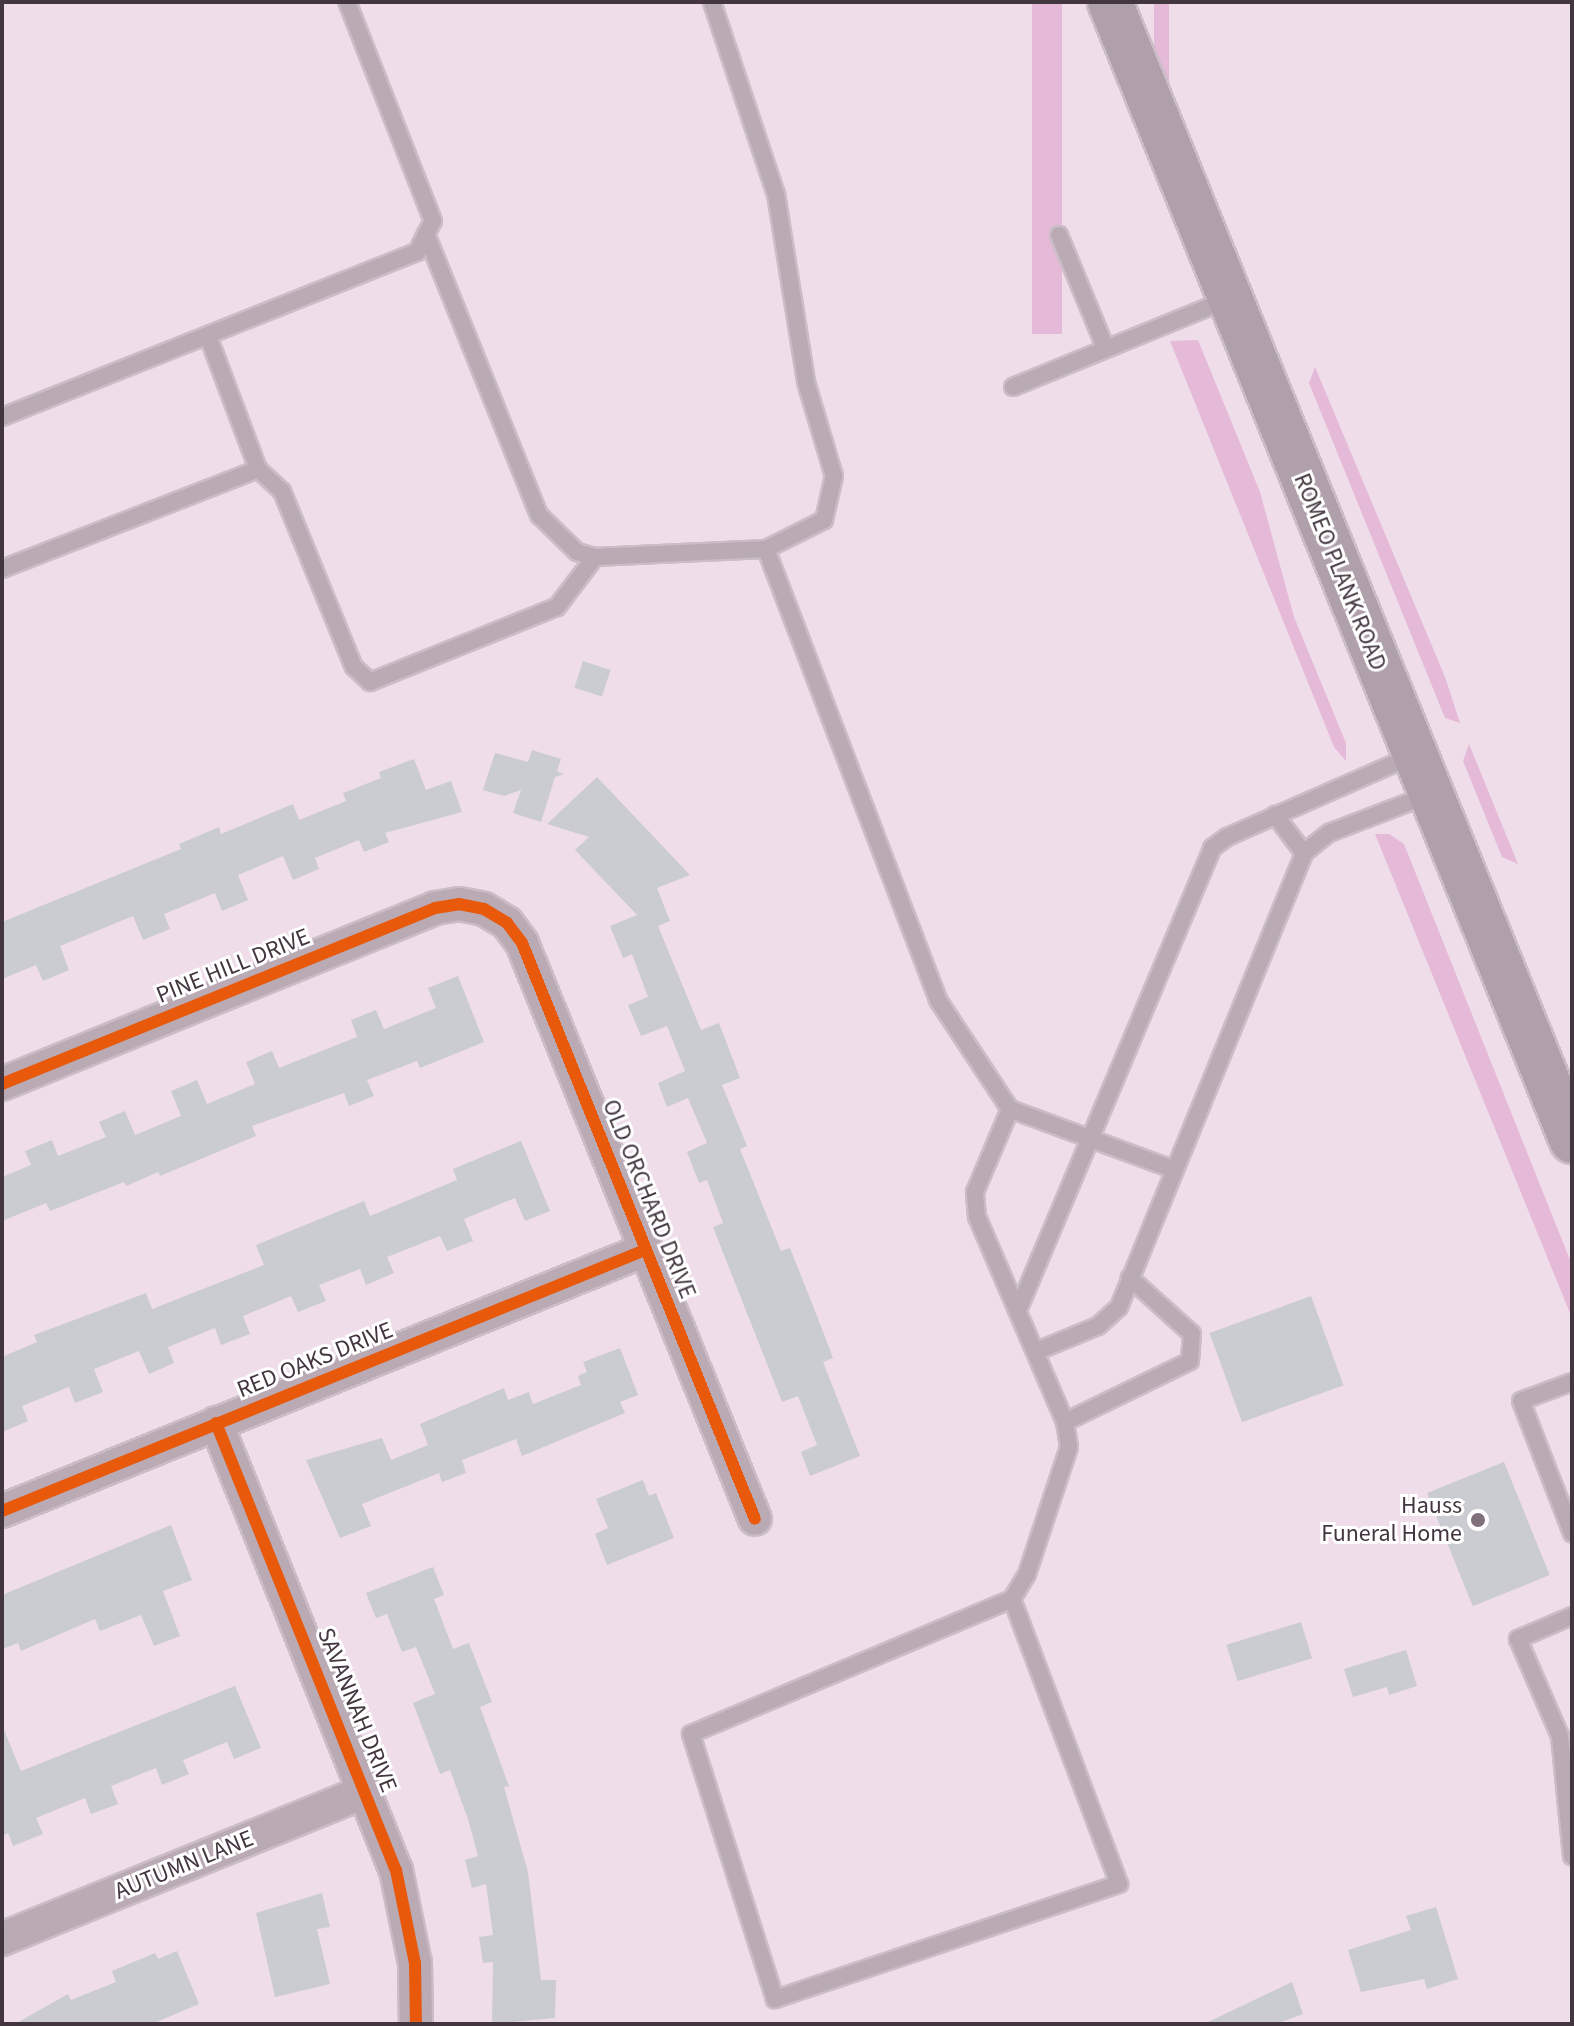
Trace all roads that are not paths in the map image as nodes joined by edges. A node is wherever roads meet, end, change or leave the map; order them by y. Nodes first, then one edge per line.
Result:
1 (347, 2) edge
2 (712, 2) edge
3 (1110, 2) edge
4 (426, 234) junction
5 (1059, 235) dead end
6 (1229, 299) junction
7 (208, 336) junction
8 (1106, 349) junction
9 (1013, 387) dead end
10 (2, 417) edge
11 (258, 469) junction
12 (766, 549) junction
13 (595, 557) junction
14 (2, 569) edge
15 (1423, 774) junction
16 (1275, 815) junction
17 (1304, 853) junction
18 (484, 909) joint
19 (2, 1084) edge
20 (1010, 1109) junction
21 (1088, 1139) junction
22 (1572, 1141) edge
23 (1172, 1169) junction
24 (645, 1250) junction
25 (1130, 1278) junction
26 (1019, 1308) junction
27 (1037, 1351) junction
28 (1572, 1382) edge
29 (1065, 1422) junction
30 (216, 1423) junction
31 (2, 1511) edge
32 (755, 1519) dead end
33 (1572, 1533) edge
34 (1012, 1599) junction
35 (1572, 1616) edge
36 (366, 1791) junction
37 (1572, 1856) edge
38 (2, 1939) edge
39 (416, 2024) edge

1 - 4 lane
2 - 12 lane
3 - 6 main road, ROMEO PLANK ROAD
4 - 7 lane
4 - 13 lane
5 - 8 lane
6 - 8 lane
6 - 15 main road, ROMEO PLANK ROAD
7 - 10 lane
7 - 11 lane
8 - 9 lane
11 - 13 lane
11 - 14 lane
12 - 13 lane
12 - 20 lane
15 - 16 lane
15 - 17 lane
15 - 22 main road, ROMEO PLANK ROAD
16 - 17 lane
16 - 21 lane
17 - 23 lane
18 - 19 street, PINE HILL DRIVE
18 - 24 street, OLD ORCHARD DRIVE
20 - 21 lane
20 - 26 lane
21 - 23 lane
21 - 26 lane
23 - 25 lane
24 - 30 street, RED OAKS DRIVE
24 - 32 street, OLD ORCHARD DRIVE
25 - 27 lane
25 - 29 lane
26 - 27 lane
27 - 29 lane
28 - 33 lane
29 - 34 lane
30 - 31 street, RED OAKS DRIVE
30 - 36 street, SAVANNAH DRIVE
34 - 34 lane
35 - 37 lane
36 - 38 street, AUTUMN LANE
36 - 39 street, SAVANNAH DRIVE

